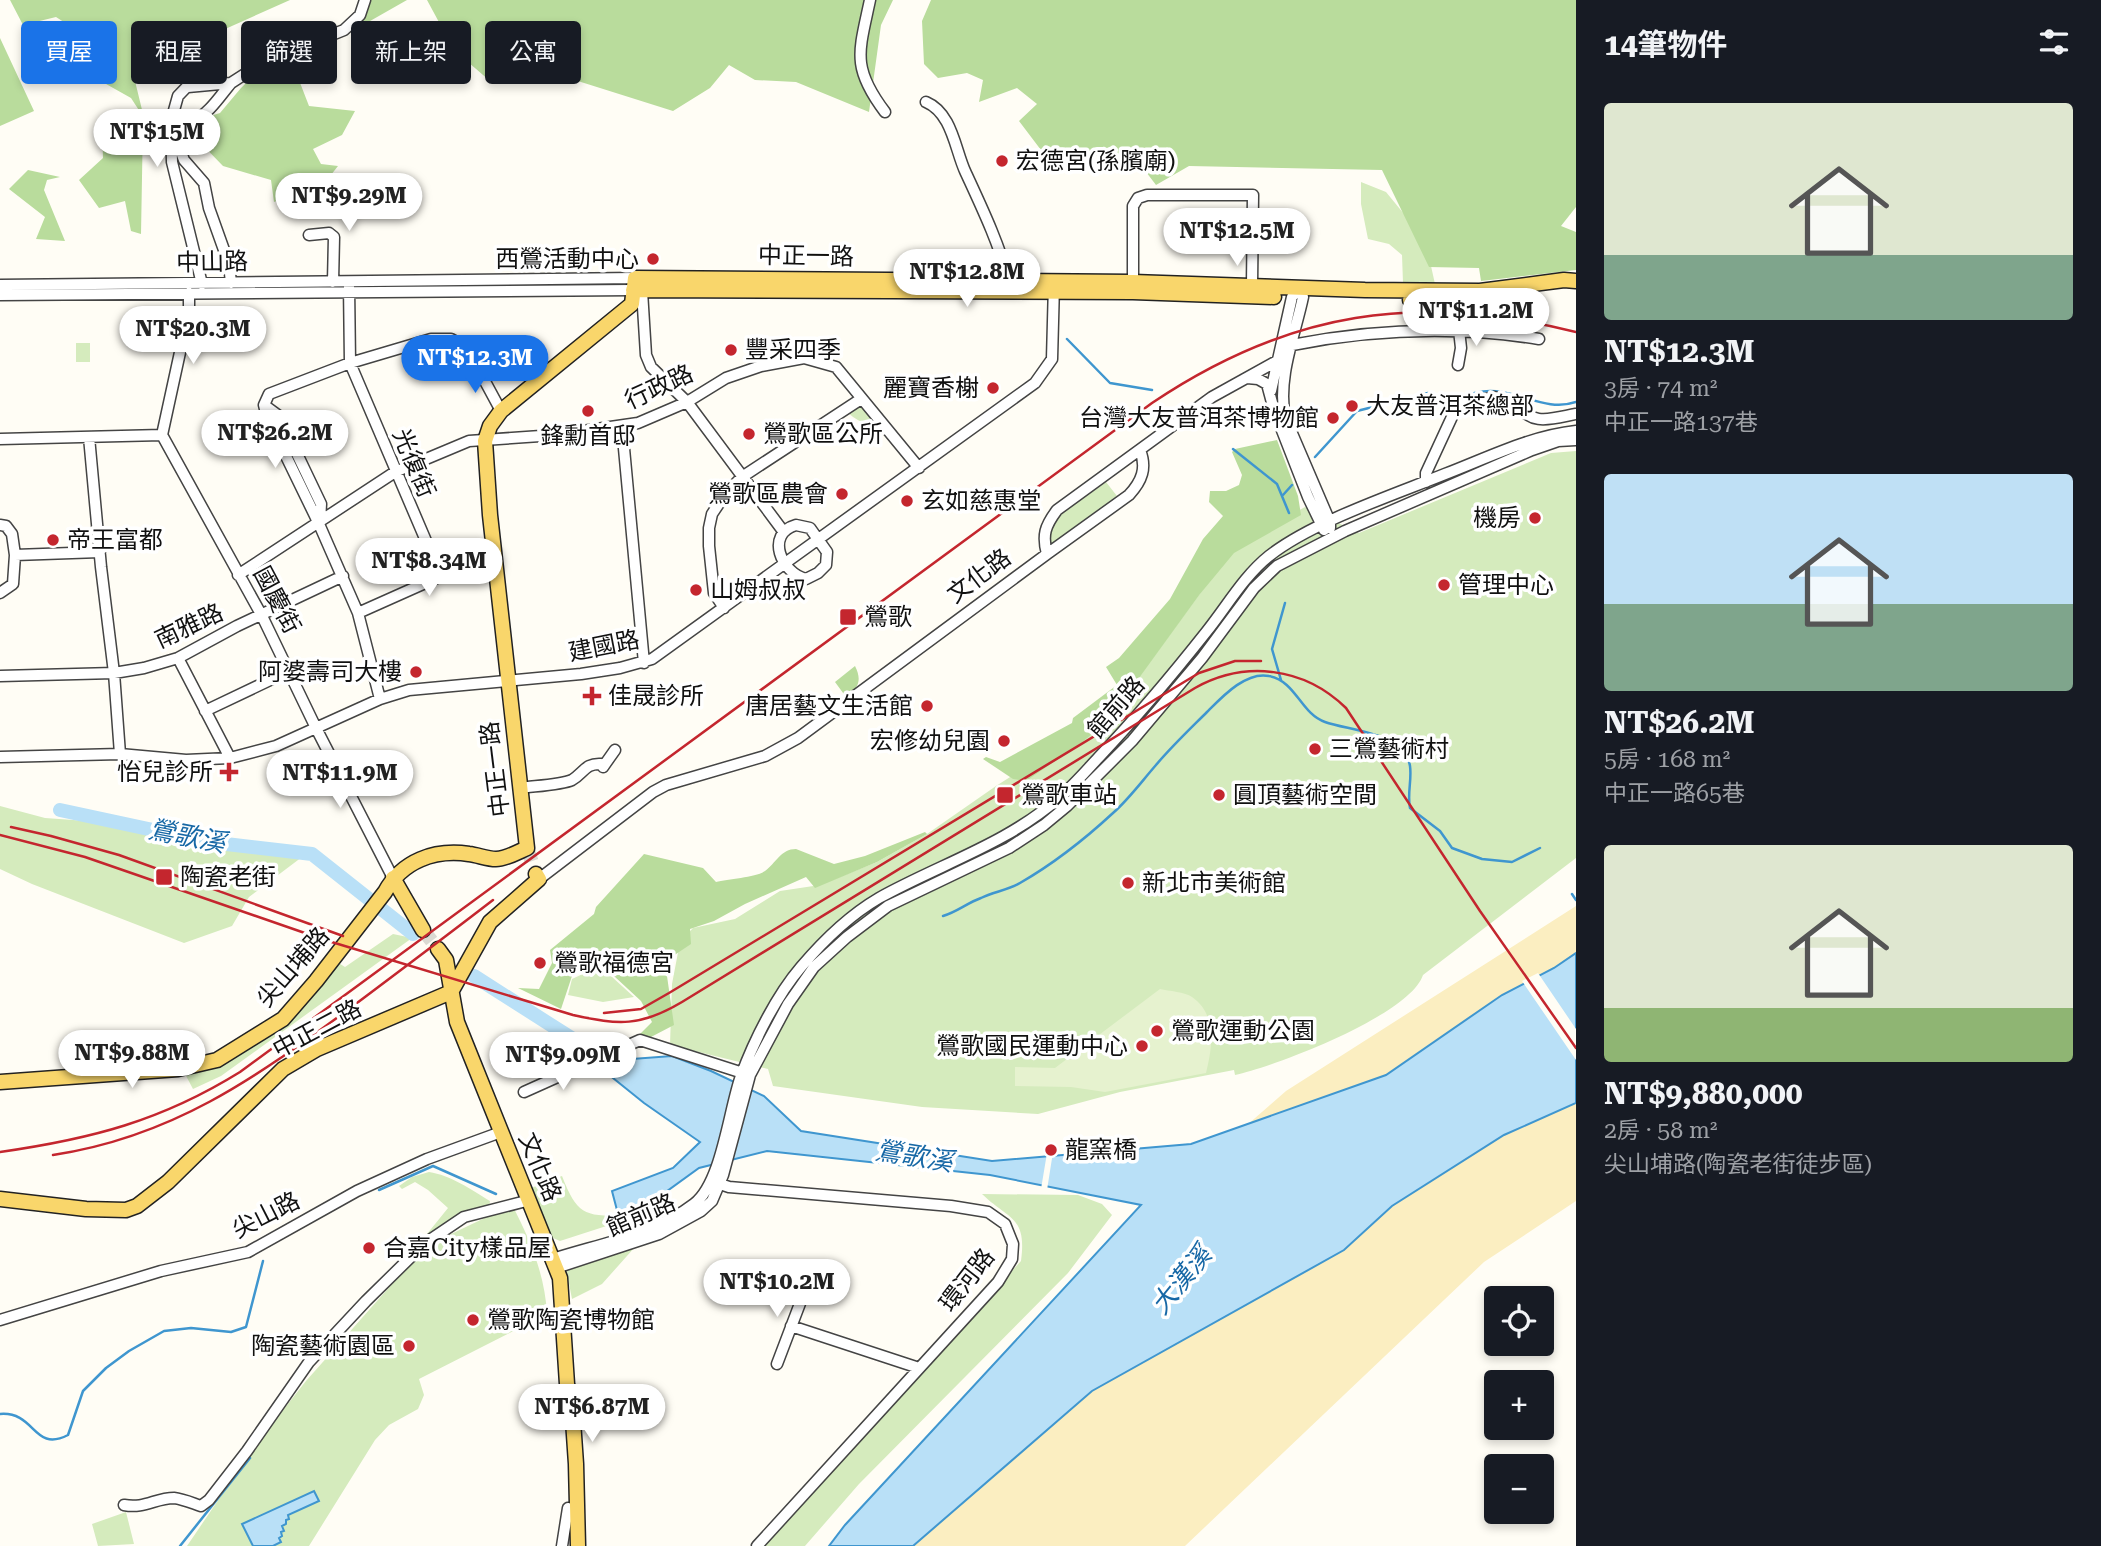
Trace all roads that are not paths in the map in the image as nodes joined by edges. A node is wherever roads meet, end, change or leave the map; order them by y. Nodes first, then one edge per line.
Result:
1 (365, 0) edge
2 (870, 0) edge
3 (231, 83) junction
4 (191, 84) edge
5 (188, 87) junction
6 (926, 102) dead end
7 (885, 112) dead end
8 (309, 234) dead end
9 (1009, 281) junction
10 (1576, 281) edge
11 (333, 282) junction
12 (231, 283) junction
13 (202, 284) junction
14 (349, 286) junction
15 (637, 286) junction
16 (1252, 286) junction
17 (1054, 287) junction
18 (1133, 287) junction
19 (1576, 289) edge
20 (5, 290) edge
21 (190, 293) junction
22 (1298, 294) junction
23 (1459, 330) junction
24 (1539, 340) dead end
25 (1292, 345) junction
26 (1277, 361) junction
27 (350, 363) junction
28 (1458, 365) dead end
29 (1247, 378) junction
30 (1271, 391) junction
31 (861, 399) junction
32 (687, 402) junction
33 (501, 411) junction
34 (1576, 414) edge
35 (622, 427) junction
36 (1576, 431) edge
37 (162, 435) junction
38 (89, 437) junction
39 (0, 439) edge
40 (1576, 440) edge
41 (485, 441) junction
42 (1140, 450) junction
43 (919, 468) junction
44 (395, 472) junction
45 (742, 477) junction
46 (1426, 482) junction
47 (319, 524) junction
48 (1325, 524) junction
49 (0, 525) edge
50 (783, 531) junction
51 (1331, 537) junction
52 (818, 539) junction
53 (100, 552) junction
54 (1047, 554) junction
55 (15, 555) junction
56 (785, 562) junction
57 (496, 570) junction
58 (238, 575) junction
59 (343, 576) junction
60 (440, 576) junction
61 (0, 593) edge
62 (724, 608) junction
63 (358, 613) junction
64 (261, 616) junction
65 (178, 658) junction
66 (644, 663) junction
67 (289, 671) junction
68 (114, 673) junction
69 (0, 676) edge
70 (507, 680) junction
71 (380, 699) junction
72 (205, 711) junction
73 (316, 729) junction
74 (615, 750) dead end
75 (121, 754) junction
76 (0, 757) edge
77 (230, 758) junction
78 (520, 788) junction
79 (537, 877) joint
80 (393, 878) junction
81 (423, 930) tunnel mouth
82 (438, 949) tunnel mouth
83 (454, 986) junction
84 (745, 1078) junction
85 (0, 1082) edge
86 (524, 1092) dead end
87 (500, 1132) junction
88 (717, 1178) junction
89 (0, 1199) edge
90 (530, 1200) junction
91 (554, 1264) junction
92 (807, 1285) dead end
93 (0, 1320) edge
94 (791, 1325) junction
95 (777, 1364) dead end
96 (919, 1368) junction
97 (124, 1505) dead end
98 (573, 1508) junction
99 (562, 1546) edge
100 (568, 1546) edge
101 (578, 1546) edge
102 (584, 1546) edge
103 (757, 1546) edge

1 - 3 street
2 - 7 street
3 - 5 street
3 - 12 street
4 - 5 street
5 - 13 street
6 - 9 street
8 - 11 street
9 - 15 main road, 中正一路
9 - 17 main road, 中正一路
10 - 22 main road, 中正一路
11 - 12 street, 中山路
11 - 14 street, 中山路
12 - 13 street, 中山路
13 - 20 street, 中山路
13 - 21 street
14 - 15 street, 中山路
14 - 21 street, 中山路
14 - 27 street, 光復街
15 - 17 main road, 中正一路
15 - 32 street
15 - 33 main road
16 - 18 main road, 中正一路
16 - 18 street
16 - 22 main road, 中正一路
17 - 18 main road, 中正一路
17 - 43 street, 建國路
18 - 22 main road, 中正一路
19 - 22 main road, 中正一路
20 - 21 street, 中山路
21 - 37 street
22 - 25 street
22 - 26 street
23 - 24 street
23 - 25 street
23 - 28 street
25 - 48 street
26 - 29 street, 文化路
26 - 30 street
27 - 33 street
27 - 44 street, 光復街
27 - 47 street
29 - 30 street
29 - 42 street, 文化路
30 - 48 street
31 - 32 street, 行政路
31 - 43 street
31 - 45 street
32 - 35 street, 行政路
32 - 45 street
33 - 41 main road
34 - 46 street
35 - 41 street, 行政路
35 - 66 street
36 - 46 street, 館前路
37 - 38 street
37 - 58 street, 國慶街
38 - 39 street
38 - 53 street
40 - 51 street, 館前路
41 - 44 street, 行政路
41 - 57 main road, 中正一路
42 - 54 street, 文化路
42 - 54 street
43 - 52 street, 建國路
44 - 47 street, 行政路
44 - 60 street, 光復街
45 - 50 street
45 - 62 street
46 - 48 street, 館前路
47 - 58 street, 行政路
47 - 59 street
48 - 51 street
48 - 84 street, 館前路
49 - 55 street
50 - 52 street
50 - 56 street
51 - 84 street, 館前路
52 - 56 street, 建國路
52 - 56 street
53 - 55 street
53 - 68 street
54 - 79 street, 文化路
55 - 61 street
56 - 62 street, 建國路
57 - 60 street
57 - 70 main road, 中正一路
58 - 64 street, 國慶街
59 - 63 street
59 - 64 street, 南雅路
60 - 63 street
62 - 66 street, 建國路
63 - 71 street
64 - 65 street, 南雅路
64 - 67 street, 國慶街
65 - 68 street, 南雅路
65 - 72 street
66 - 70 street, 建國路
67 - 72 street
67 - 73 street, 國慶街
68 - 69 street, 南雅路
68 - 75 street
70 - 71 street, 建國路
70 - 78 main road, 中正一路
71 - 73 street, 建國路
72 - 77 street
73 - 77 street, 建國路
73 - 80 street, 國慶街
74 - 78 street
75 - 76 street, 建國路
75 - 77 street, 建國路
78 - 80 main road, 中正一路
79 - 83 main road, 文化路
80 - 81 main road, 國慶街
80 - 85 main road, 尖山埔路
82 - 83 main road
83 - 87 main road, 文化路
83 - 89 main road, 中正二路
84 - 86 street
84 - 88 street
87 - 90 main road, 文化路
87 - 93 street, 尖山路
88 - 91 street, 館前路
88 - 96 street, 環河路
90 - 91 main road, 文化路
90 - 97 street
91 - 98 main road, 文化路
92 - 94 street
94 - 95 street
94 - 96 street
96 - 103 street, 環河路
98 - 99 street, 文化路
98 - 100 main road
98 - 101 main road
98 - 102 street

